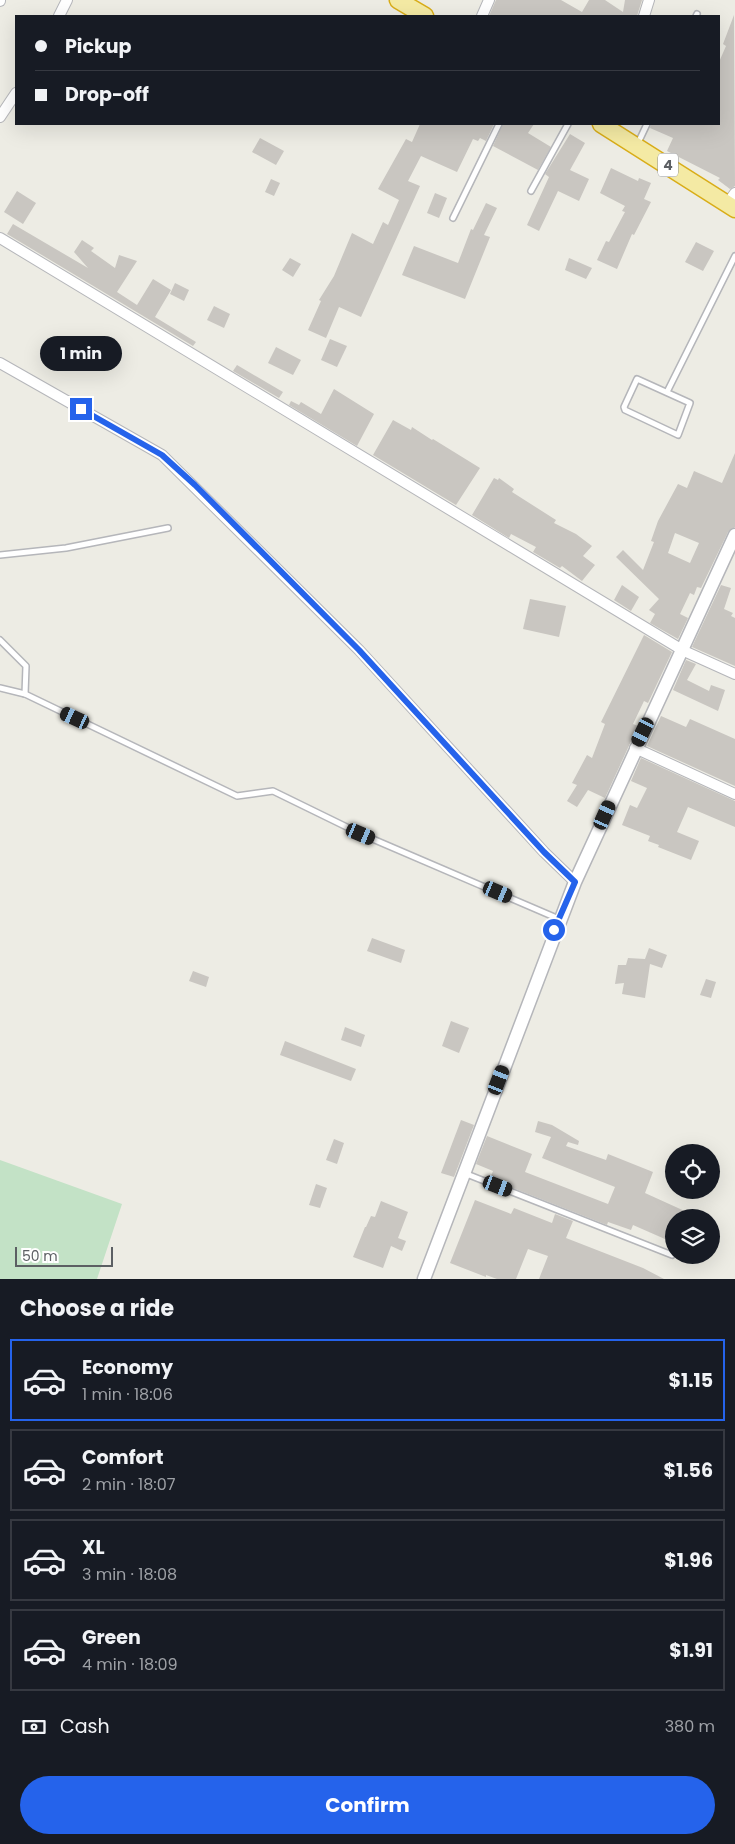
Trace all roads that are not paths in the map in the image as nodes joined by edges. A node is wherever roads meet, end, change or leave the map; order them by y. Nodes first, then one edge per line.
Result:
1 (67, 0) edge
2 (398, 0) edge
3 (489, 0) edge
4 (649, 0) edge
5 (60, 15) edge
6 (423, 15) edge
7 (482, 15) edge
8 (644, 15) edge
9 (15, 94) edge
10 (0, 117) edge
11 (499, 125) edge
12 (567, 125) edge
13 (602, 125) edge
14 (647, 125) edge
15 (637, 146) junction
16 (531, 191) dead end
17 (732, 202) edge
18 (453, 218) dead end
19 (0, 238) edge
20 (735, 256) edge
21 (0, 363) edge
22 (667, 392) junction
23 (168, 528) dead end
24 (735, 535) edge
25 (0, 555) edge
26 (0, 640) edge
27 (684, 651) junction
28 (735, 674) edge
29 (0, 688) edge
30 (25, 694) junction
31 (635, 748) junction
32 (735, 794) edge
33 (575, 882) junction
34 (560, 919) junction
35 (464, 1173) junction
36 (665, 1252) edge
37 (424, 1279) edge

1 - 5 street
2 - 6 highway
3 - 7 street
4 - 8 street
9 - 10 street
11 - 18 lane
12 - 16 lane
13 - 15 highway, 4
14 - 15 lane
15 - 17 highway, 4
19 - 27 street
20 - 22 lane
21 - 33 street
22 - 22 lane
23 - 25 lane
24 - 27 street
26 - 30 lane
27 - 28 street
27 - 31 street
29 - 30 lane
30 - 34 lane
31 - 32 street
31 - 33 street
33 - 34 street
34 - 35 street
35 - 36 lane
35 - 37 street

